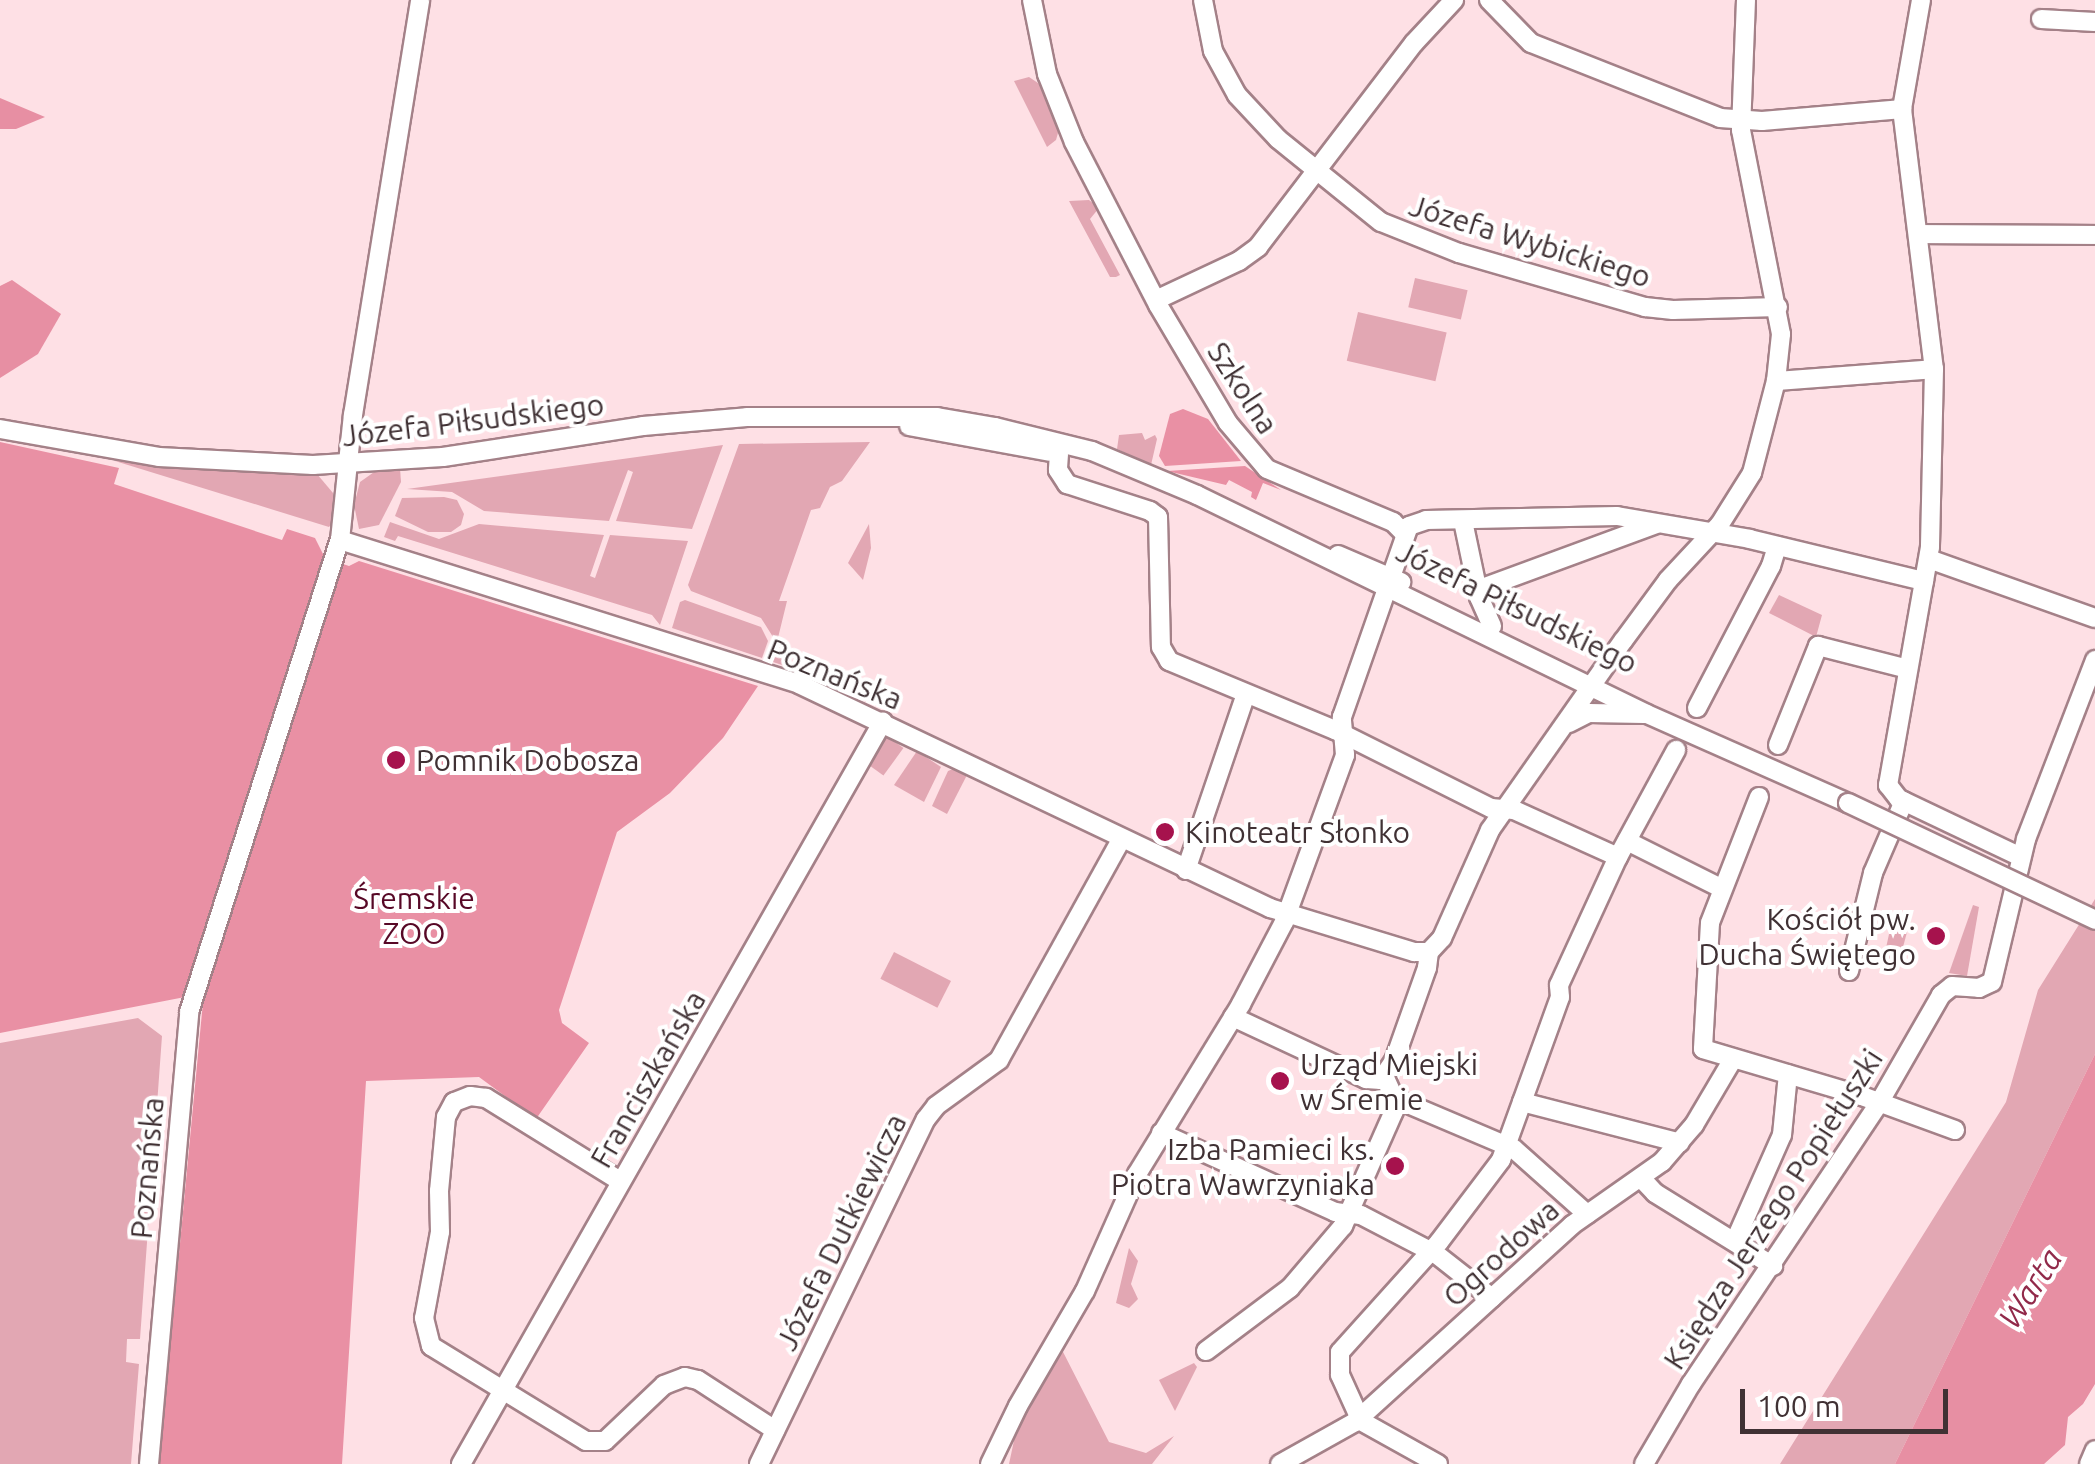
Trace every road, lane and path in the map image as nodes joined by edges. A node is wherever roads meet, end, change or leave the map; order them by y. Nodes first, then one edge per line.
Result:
1 (420, 0) edge
2 (1032, 0) edge
3 (1203, 0) edge
4 (1454, 0) edge
5 (1746, 0) edge
6 (1921, 0) edge
7 (1497, 3) edge
8 (2041, 19) dead end
9 (2095, 22) edge
10 (1902, 109) junction
11 (1740, 122) junction
12 (1316, 172) junction
13 (1919, 234) junction
14 (2095, 235) edge
15 (1156, 300) junction
16 (1778, 307) junction
17 (1934, 369) junction
18 (1776, 381) junction
19 (834, 416) junction
20 (0, 430) edge
21 (1059, 454) junction
22 (347, 464) junction
23 (1159, 480) junction
24 (1463, 522) junction
25 (1656, 524) junction
26 (1404, 533) junction
27 (1712, 533) junction
28 (340, 540) junction
29 (1777, 546) junction
30 (1928, 559) junction
31 (1924, 582) junction
32 (1391, 584) junction
33 (1477, 590) junction
34 (2095, 618) edge
35 (1492, 626) junction
36 (2095, 660) edge
37 (1907, 674) junction
38 (1596, 682) junction
39 (1246, 694) junction
40 (1697, 708) dead end
41 (1647, 714) junction
42 (883, 722) junction
43 (1568, 724) junction
44 (1345, 735) junction
45 (1703, 735) junction
46 (1778, 745) dead end
47 (1676, 750) dead end
48 (1759, 797) dead end
49 (1904, 802) junction
50 (1506, 808) junction
51 (1122, 840) junction
52 (1622, 849) junction
53 (2021, 857) junction
54 (1186, 870) junction
55 (1720, 888) junction
56 (1288, 912) junction
57 (2095, 920) edge
58 (1428, 952) junction
59 (1849, 971) dead end
60 (1233, 1017) junction
61 (1733, 1059) junction
62 (1788, 1074) junction
63 (1386, 1078) junction
64 (1394, 1098) junction
65 (1522, 1102) junction
66 (1880, 1103) junction
67 (1955, 1130) dead end
68 (1161, 1133) junction
69 (1680, 1143) junction
70 (1507, 1146) junction
71 (1642, 1179) junction
72 (620, 1181) junction
73 (1350, 1214) junction
74 (1587, 1214) junction
75 (1735, 1241) junction
76 (1432, 1251) junction
77 (1773, 1266) junction
78 (1492, 1298) junction
79 (1206, 1351) dead end
80 (502, 1392) junction
81 (1359, 1418) junction
82 (775, 1430) junction
83 (2095, 1450) edge
84 (149, 1464) edge
85 (461, 1464) edge
86 (759, 1464) edge
87 (990, 1464) edge
88 (1280, 1464) edge
89 (1438, 1464) edge
90 (1644, 1464) edge
91 (2089, 1464) edge

1 - 22 street, Poznańska
2 - 15 street, Szkolna
3 - 12 street, Józefa Wybickiego
4 - 12 street
5 - 11 street
6 - 10 street
7 - 11 street
8 - 9 street
10 - 11 street
10 - 13 street
11 - 16 street
12 - 15 street
12 - 16 street, Józefa Wybickiego
13 - 14 street
13 - 17 street
15 - 26 street, Szkolna
16 - 18 street
17 - 18 street
17 - 30 street
18 - 27 street
19 - 21 street, Józefa Piłsudskiego
19 - 22 street, Józefa Piłsudskiego
19 - 23 street, Józefa Piłsudskiego
20 - 22 street, Józefa Piłsudskiego
21 - 23 street, Józefa Piłsudskiego
21 - 39 street
22 - 28 street, Poznańska
23 - 32 street, Józefa Piłsudskiego
24 - 25 street
24 - 26 street
24 - 33 street
25 - 27 street
25 - 33 street
26 - 32 street
27 - 29 street
27 - 38 street
28 - 42 street, Poznańska
28 - 84 street, Poznańska
29 - 31 street
29 - 40 street
30 - 31 street
30 - 34 street
31 - 37 street
32 - 35 street, Józefa Piłsudskiego
32 - 38 street, Józefa Piłsudskiego
32 - 44 street
33 - 35 street
35 - 38 street, Józefa Piłsudskiego
36 - 53 street
37 - 46 street
37 - 49 street
38 - 41 street, Józefa Piłsudskiego
38 - 43 street
38 - 45 street, Józefa Piłsudskiego
39 - 44 street
39 - 54 street
41 - 43 street
41 - 45 street, Józefa Piłsudskiego
42 - 51 street, Poznańska
42 - 72 street, Franciszkańska
43 - 50 street
44 - 50 street
44 - 56 street
45 - 57 street, Józefa Piłsudskiego, bridge
47 - 52 street
48 - 55 street
49 - 53 street
49 - 59 street
50 - 52 street
50 - 58 street
51 - 54 street, Poznańska
51 - 82 street, Józefa Dutkiewicza
52 - 55 street
52 - 65 street
53 - 66 street, Księdza Jerzego Popiełuszki
54 - 56 street, Poznańska
55 - 61 street
56 - 58 street, Poznańska
56 - 60 street
58 - 63 street
60 - 63 street
60 - 68 street
61 - 62 street
61 - 69 street, Ogrodowa
62 - 66 street
62 - 75 street
63 - 64 street
64 - 70 street
64 - 73 street
65 - 69 street
65 - 70 street
66 - 67 street
66 - 77 street, Księdza Jerzego Popiełuszki
68 - 73 street
68 - 87 street
69 - 71 street, Ogrodowa
70 - 74 street
70 - 76 street
71 - 74 street, Ogrodowa
71 - 75 street
72 - 80 street, Franciszkańska
72 - 80 street
73 - 76 street
73 - 79 street
74 - 78 street, Ogrodowa
75 - 77 street
76 - 78 street
76 - 81 street
77 - 90 street, Księdza Jerzego Popiełuszki
78 - 81 street, Ogrodowa
80 - 82 street
80 - 85 street, Franciszkańska
81 - 88 street, Ogrodowa
81 - 89 street
82 - 86 street, Józefa Dutkiewicza
83 - 91 street

